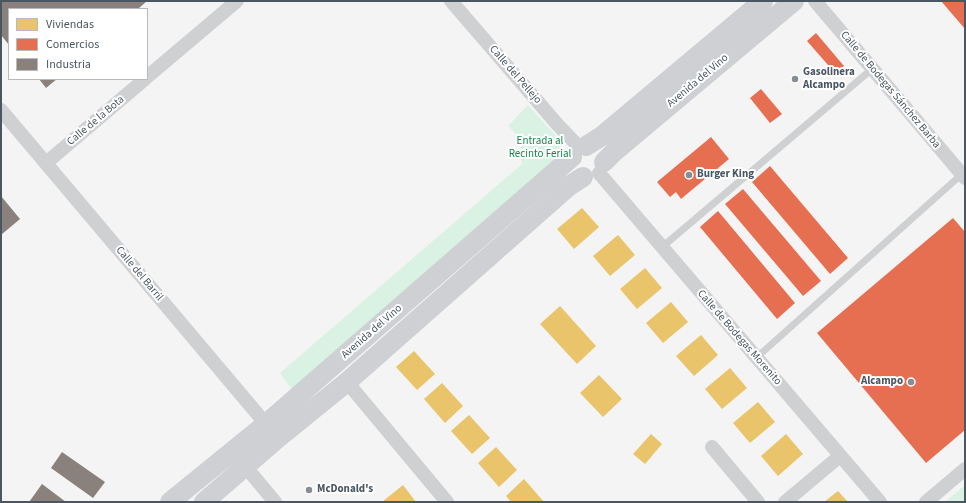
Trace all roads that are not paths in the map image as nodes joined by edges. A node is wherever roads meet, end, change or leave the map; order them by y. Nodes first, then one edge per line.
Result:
1 (237, 1) edge
2 (451, 1) edge
3 (763, 1) edge
4 (794, 1) edge
5 (815, 1) edge
6 (872, 69) junction
7 (148, 76) edge
8 (144, 80) edge
9 (1, 110) edge
10 (579, 150) junction
11 (46, 163) junction
12 (595, 171) junction
13 (963, 176) edge
14 (661, 248) junction
15 (756, 358) junction
16 (347, 382) junction
17 (272, 431) junction
18 (712, 447) dead end
19 (840, 456) junction
20 (245, 466) junction
21 (965, 469) edge
22 (170, 502) edge
23 (204, 502) edge
24 (275, 502) edge
25 (447, 502) edge
26 (758, 502) edge
27 (785, 502) edge
28 (880, 502) edge
29 (926, 502) edge

1 - 7 street, Calle de la Bota
2 - 10 street, Calle del Pellejo
3 - 10 street, Avenida del Vino
4 - 12 street, Avenida del Vino
5 - 6 street, Calle de Bodegas Sánchez Barba
6 - 13 street, Calle de Bodegas Sánchez Barba
6 - 14 lane
8 - 11 street, Calle de la Bota
9 - 11 street, Calle del Barril
10 - 12 street
10 - 12 street
10 - 17 street, Avenida del Vino
11 - 17 street, Calle del Barril
12 - 14 street, Calle de Bodegas Morenito
12 - 16 street, Avenida del Vino
13 - 15 lane
14 - 15 street, Calle de Bodegas Morenito
15 - 19 street, Calle de Bodegas Morenito
16 - 17 street, Avenida del Vino
16 - 25 street
17 - 20 street, Avenida del Vino
17 - 22 street, Avenida del Vino
18 - 26 street
19 - 27 street
19 - 28 street, Calle de Bodegas Morenito
20 - 23 street, Avenida del Vino
20 - 24 street
21 - 29 street

